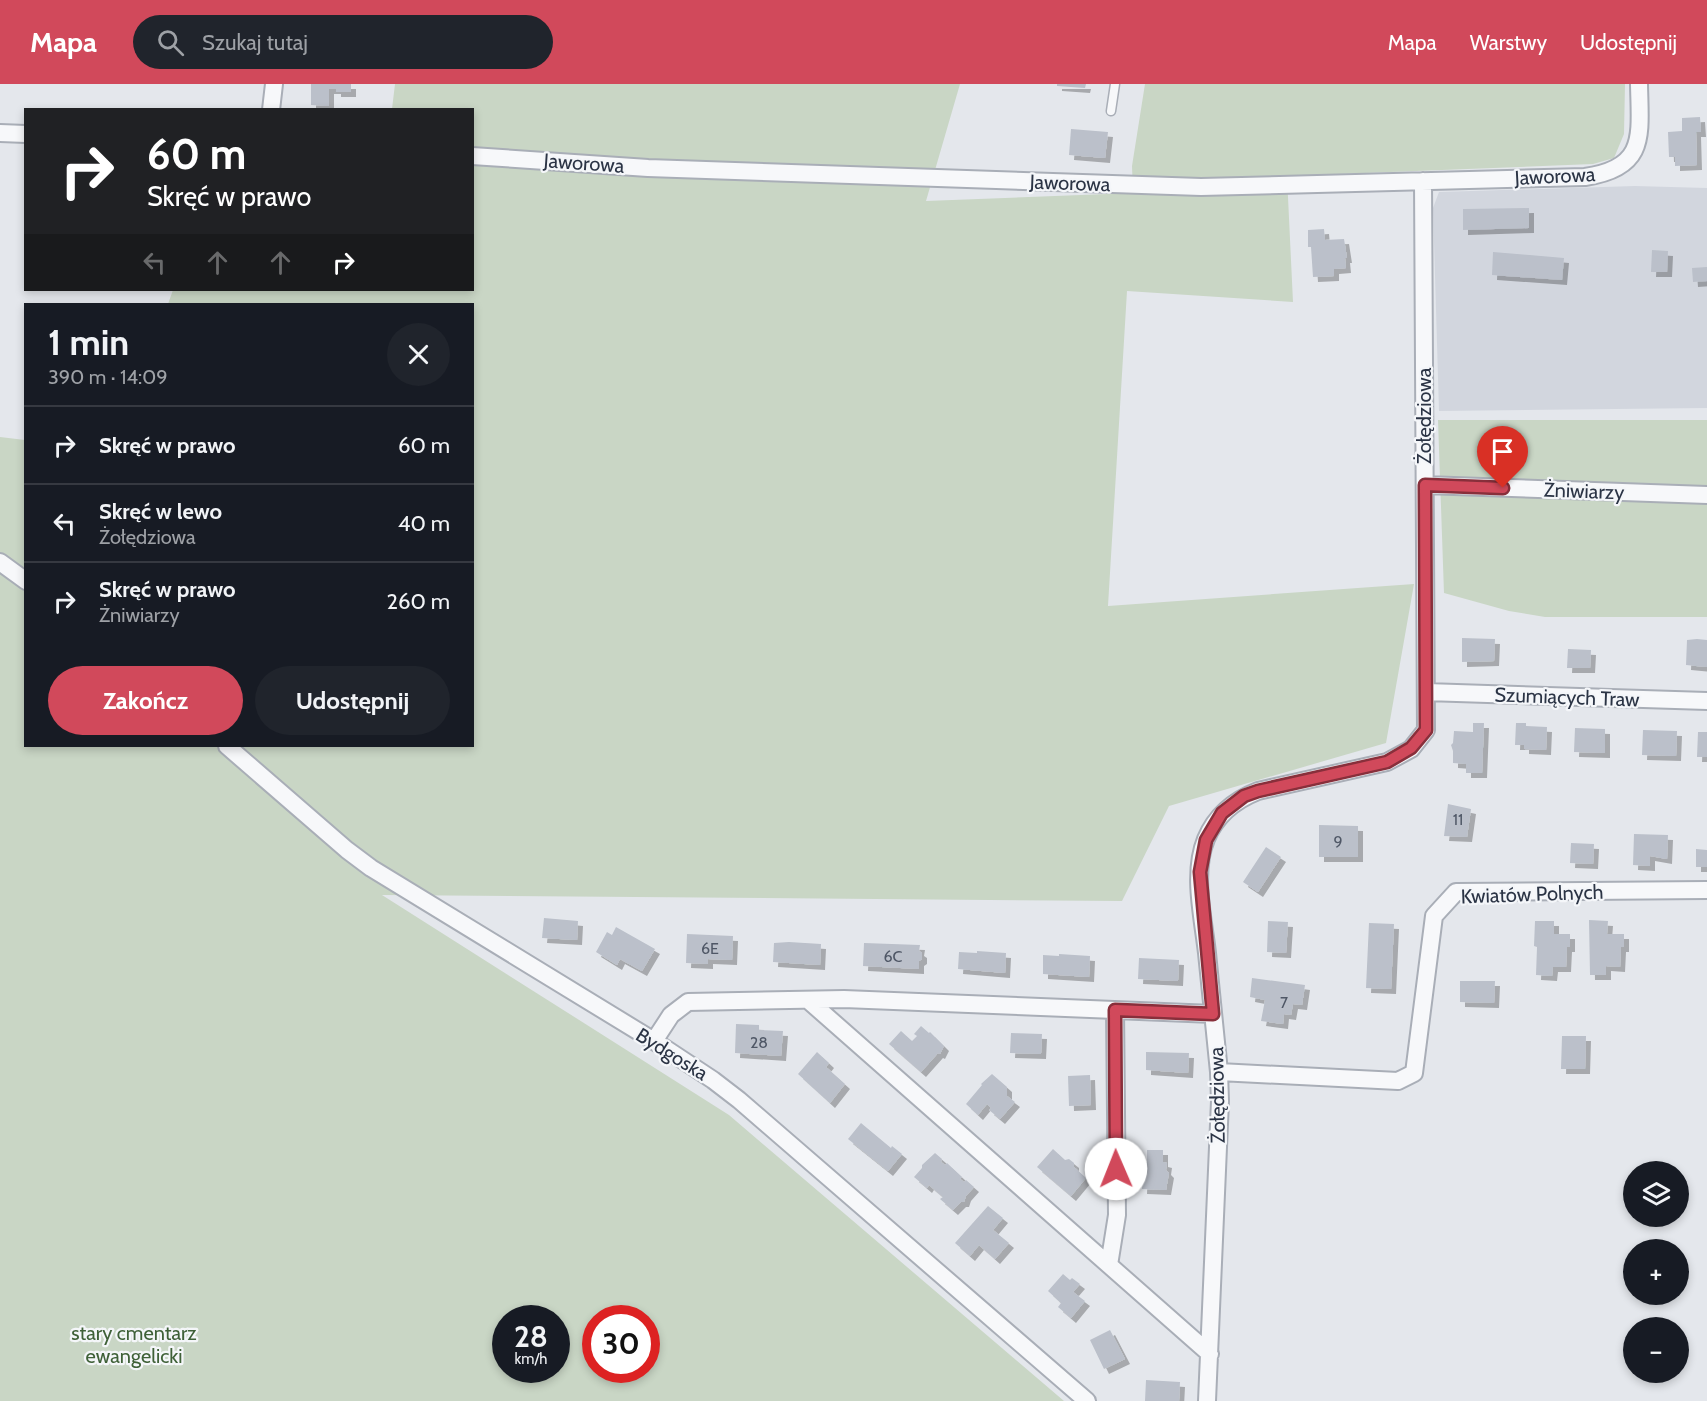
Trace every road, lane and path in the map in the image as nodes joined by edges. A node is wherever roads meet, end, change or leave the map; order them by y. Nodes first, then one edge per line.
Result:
1 (273, 84) edge
2 (1115, 84) edge
3 (1639, 84) edge
4 (271, 108) edge
5 (1111, 111) dead end
6 (0, 133) edge
7 (24, 134) edge
8 (474, 156) edge
9 (1423, 181) junction
10 (1425, 485) junction
11 (1707, 495) edge
12 (0, 562) edge
13 (24, 580) edge
14 (1426, 692) junction
15 (1707, 701) edge
16 (228, 747) edge
17 (1707, 890) edge
18 (808, 1000) junction
19 (1115, 1010) junction
20 (1213, 1014) junction
21 (654, 1041) junction
22 (1219, 1071) junction
23 (1109, 1265) junction
24 (1210, 1354) junction
25 (1087, 1401) edge
26 (1207, 1401) edge

1 - 4 street
2 - 5 lane
3 - 9 street, Jaworowa
6 - 7 street
8 - 9 street, Jaworowa
9 - 10 street, Żołędziowa
10 - 11 street, Żniwiarzy
10 - 14 street, Żołędziowa
12 - 13 street
14 - 15 street, Szumiących Traw
14 - 20 street, Żołędziowa
16 - 21 street, Bydgoska
17 - 22 street, Kwiatów Polnych
18 - 19 street
18 - 21 street
18 - 23 street
19 - 20 street
19 - 23 street
20 - 22 street, Żołędziowa
21 - 25 street, Bydgoska
22 - 24 street, Żołędziowa
23 - 24 street
24 - 26 street, Żołędziowa

